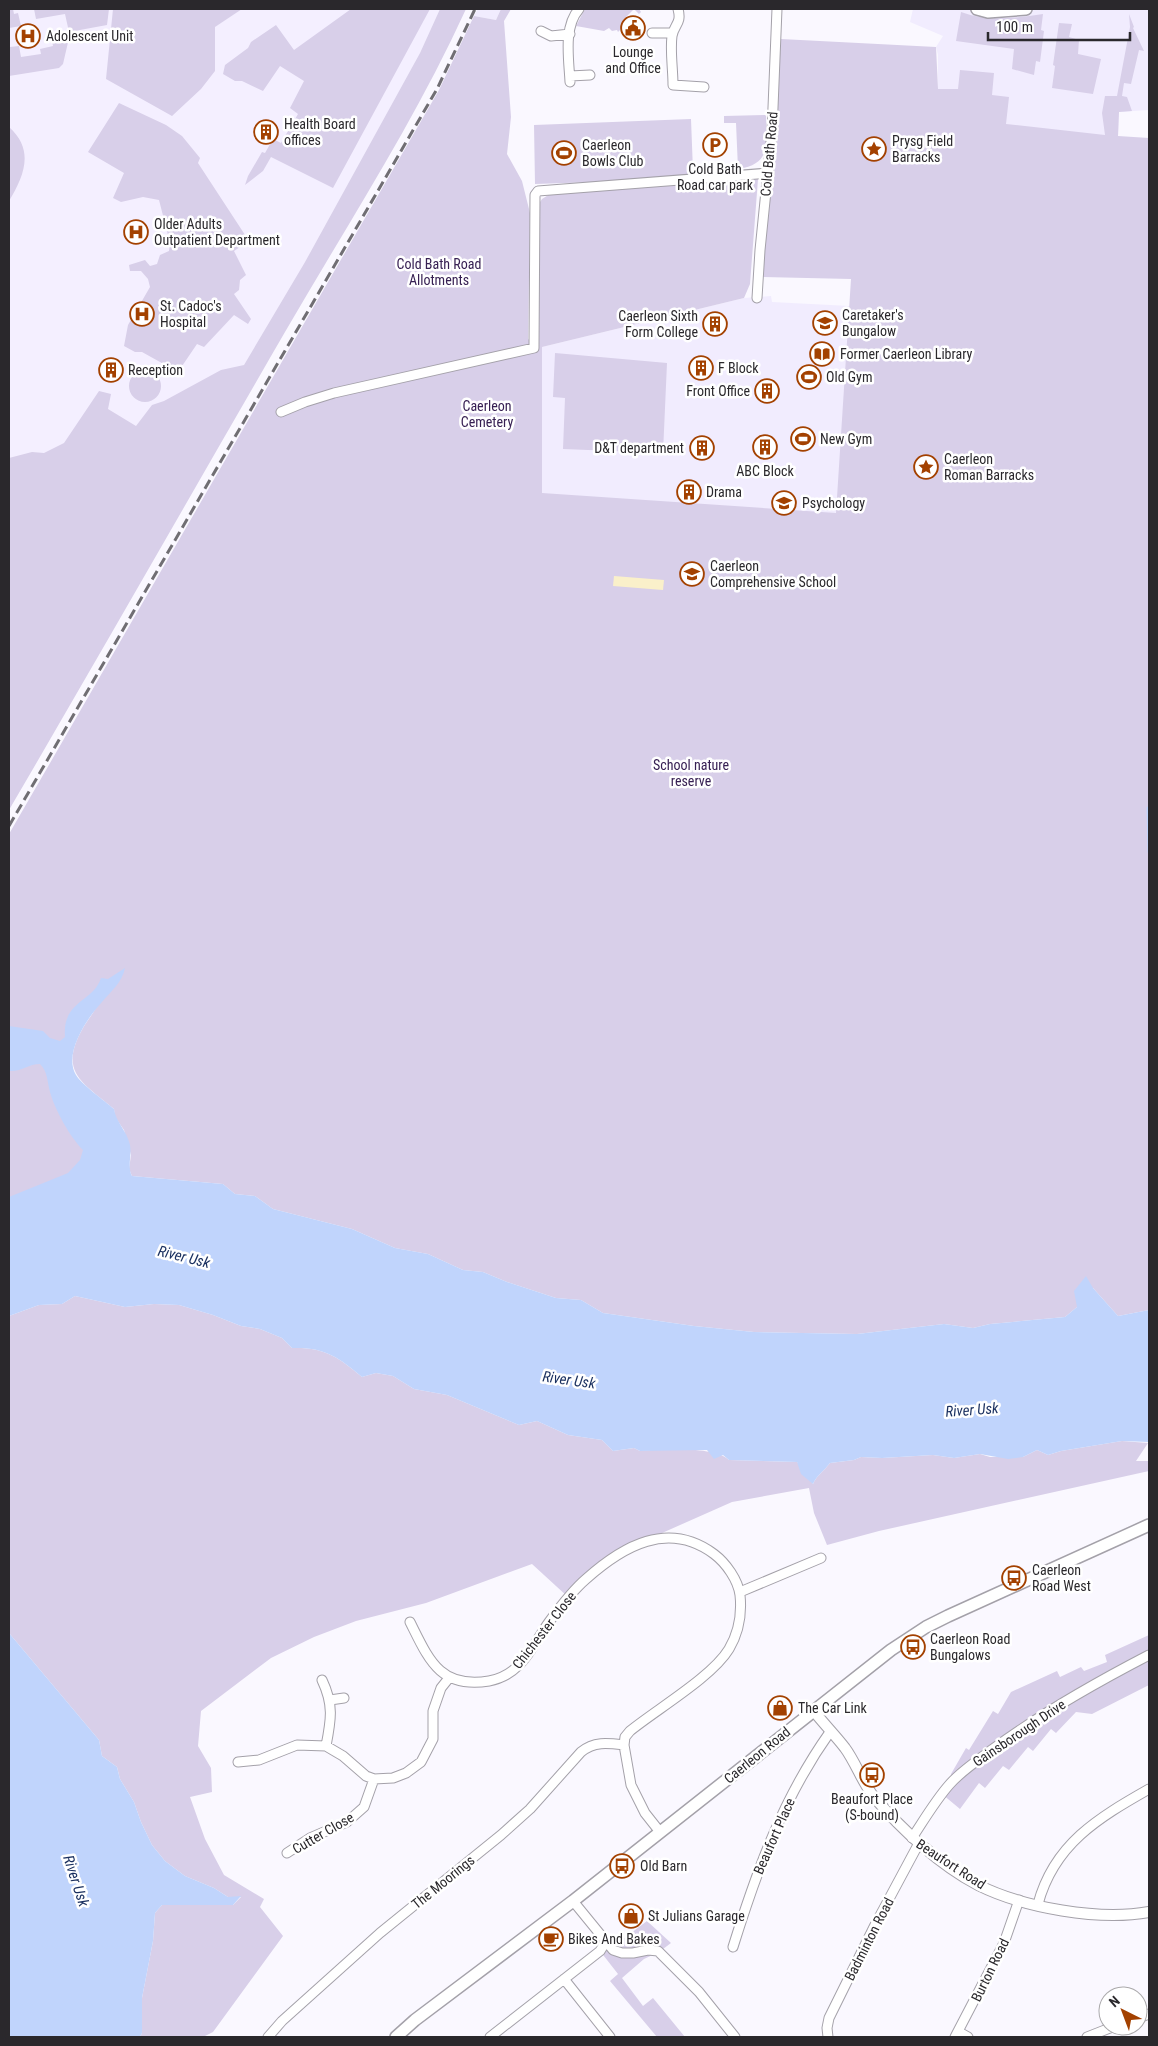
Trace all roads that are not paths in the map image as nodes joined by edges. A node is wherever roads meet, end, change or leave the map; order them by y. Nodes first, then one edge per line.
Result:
1 (579, 9) edge
2 (678, 9) edge
3 (777, 9) edge
4 (977, 9) edge
5 (1026, 9) edge
6 (541, 31) dead end
7 (652, 33) dead end
8 (672, 33) junction
9 (570, 34) junction
10 (590, 75) dead end
11 (704, 86) dead end
12 (769, 173) junction
13 (758, 298) dead end
14 (281, 412) dead end
15 (1149, 1525) edge
16 (821, 1558) dead end
17 (740, 1592) junction
18 (410, 1622) dead end
19 (1149, 1656) edge
20 (449, 1678) junction
21 (322, 1680) dead end
22 (344, 1698) dead end
23 (330, 1700) junction
24 (813, 1710) junction
25 (830, 1732) junction
26 (624, 1745) junction
27 (326, 1746) junction
28 (238, 1762) dead end
29 (374, 1779) junction
30 (1149, 1789) edge
31 (660, 1832) junction
32 (915, 1841) junction
33 (287, 1854) dead end
34 (1019, 1900) junction
35 (573, 1901) junction
36 (1038, 1904) junction
37 (1149, 1912) edge
38 (605, 1942) junction
39 (733, 1947) dead end
40 (564, 1979) junction
41 (957, 2035) edge
42 (268, 2037) edge
43 (396, 2037) edge
44 (490, 2037) edge
45 (610, 2037) edge
46 (735, 2037) edge
47 (828, 2037) edge
48 (968, 2037) edge

1 - 9 street
2 - 8 street
3 - 12 street, Cold Bath Road
4 - 5 main road
6 - 9 street
7 - 8 street
8 - 11 street
9 - 10 street
12 - 13 street, Cold Bath Road
12 - 14 street
15 - 24 main road, Caerleon Road
16 - 17 street
17 - 20 street, Chichester Close
17 - 26 street
18 - 20 street
19 - 32 street, Gainsborough Drive
20 - 29 street
21 - 23 street
22 - 23 street
23 - 27 street
24 - 25 street, Beaufort Road
24 - 31 main road, Caerleon Road
25 - 32 street, Beaufort Road
25 - 39 street, Beaufort Place
26 - 31 street
26 - 42 street, The Moorings
27 - 28 street
27 - 29 street
29 - 33 street, Cutter Close
30 - 36 street
31 - 35 main road, Caerleon Road
32 - 34 street, Beaufort Road
32 - 47 street, Badminton Road
34 - 36 street, Beaufort Road
34 - 41 street, Burton Road
35 - 38 street
35 - 43 main road, Caerleon Road
36 - 37 street, Beaufort Road
38 - 40 street
38 - 46 street
40 - 44 street
40 - 45 street
41 - 48 street

